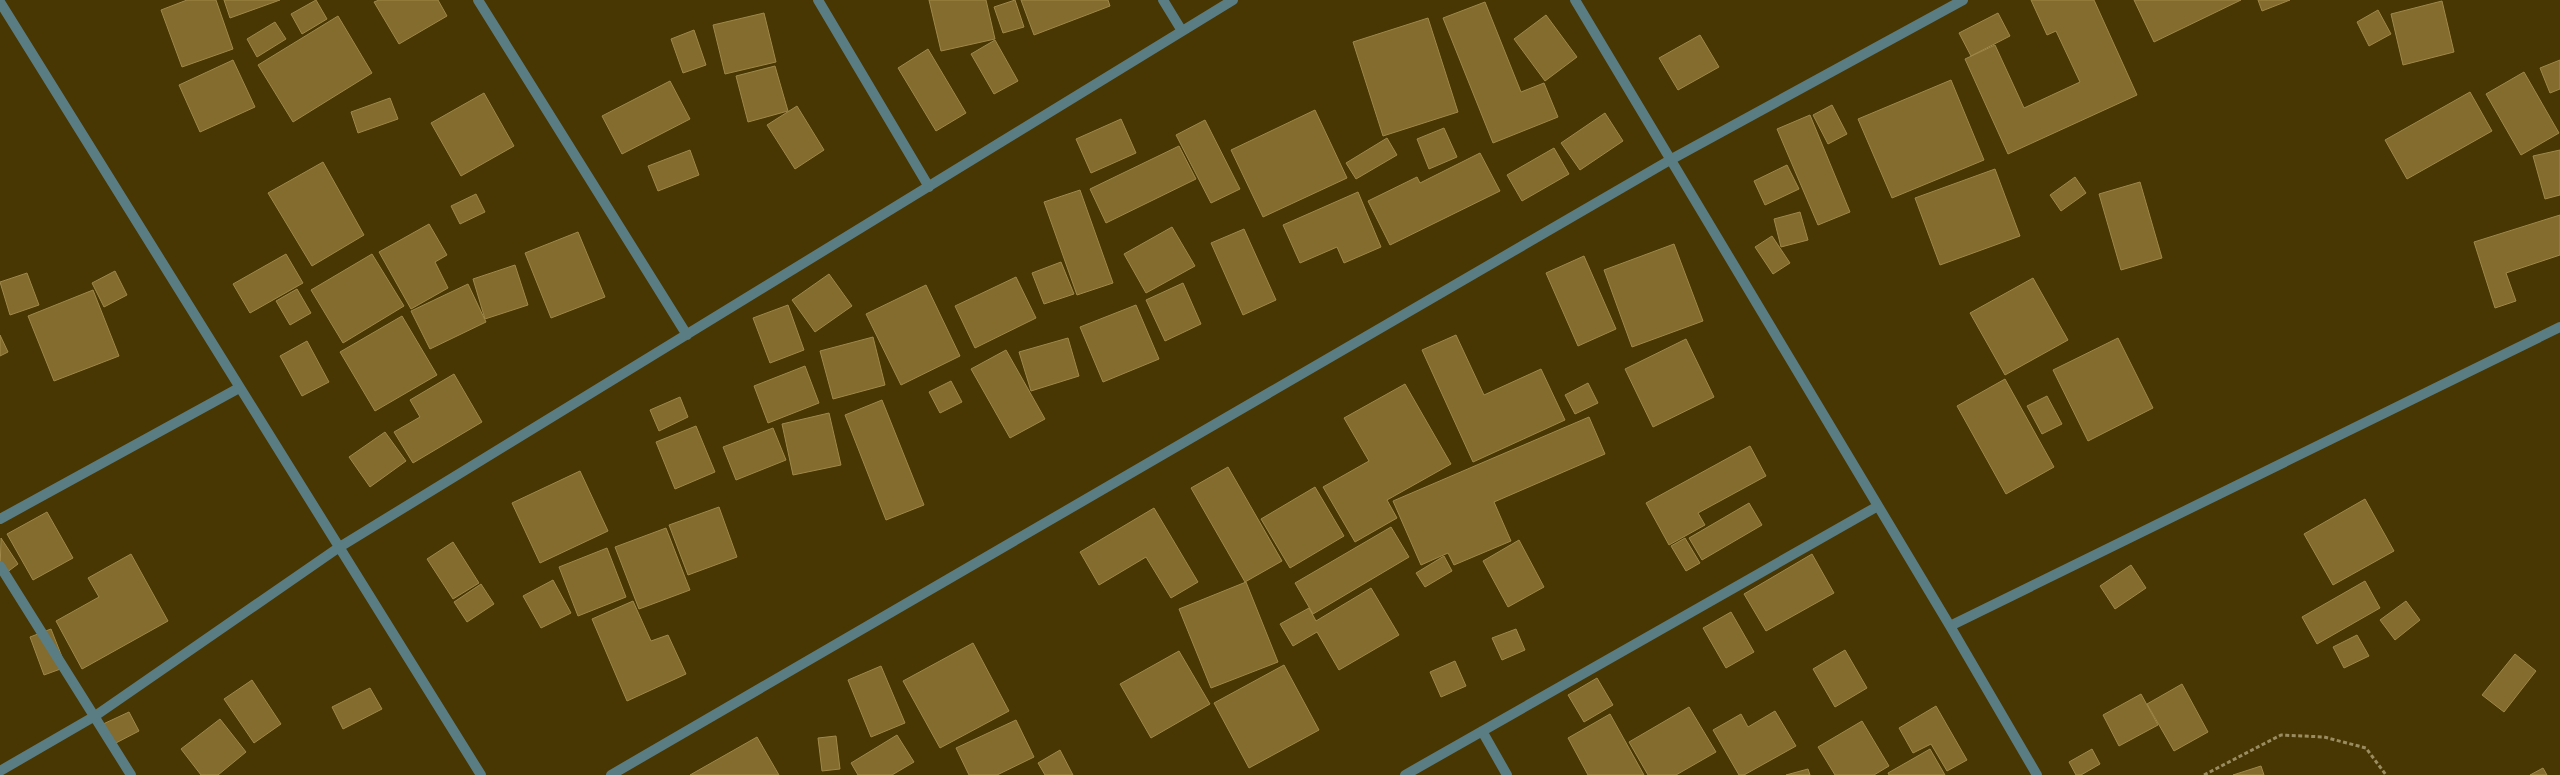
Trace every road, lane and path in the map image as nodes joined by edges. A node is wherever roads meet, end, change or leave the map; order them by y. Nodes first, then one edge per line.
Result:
1 (478, 0) edge
2 (818, 0) edge
3 (1163, 0) edge
4 (1233, 0) edge
5 (1575, 0) edge
6 (1963, 0) edge
7 (0, 2) edge
8 (1182, 32) junction
9 (1670, 160) junction
10 (929, 187) junction
11 (2560, 327) edge
12 (687, 335) junction
13 (239, 388) junction
14 (1878, 506) junction
15 (0, 518) edge
16 (338, 548) junction
17 (0, 566) edge
18 (1950, 626) junction
19 (95, 716) junction
20 (1482, 731) junction
21 (0, 771) edge
22 (131, 775) edge
23 (481, 775) edge
24 (611, 775) edge
25 (1406, 775) edge
26 (1507, 775) edge
27 (2036, 775) edge
28 (2204, 775) edge
29 (2386, 775) edge

1 - 12 street
2 - 10 street
3 - 8 street
4 - 8 street
5 - 9 street
6 - 9 street
7 - 13 street
8 - 10 street
9 - 14 street
9 - 24 street
10 - 12 street
11 - 18 street
12 - 16 street
13 - 15 street
13 - 16 street
14 - 18 street
14 - 20 street
16 - 19 street
16 - 23 street
17 - 19 street
18 - 27 street
19 - 21 street
19 - 22 street
20 - 25 street
20 - 26 street
28 - 29 path

